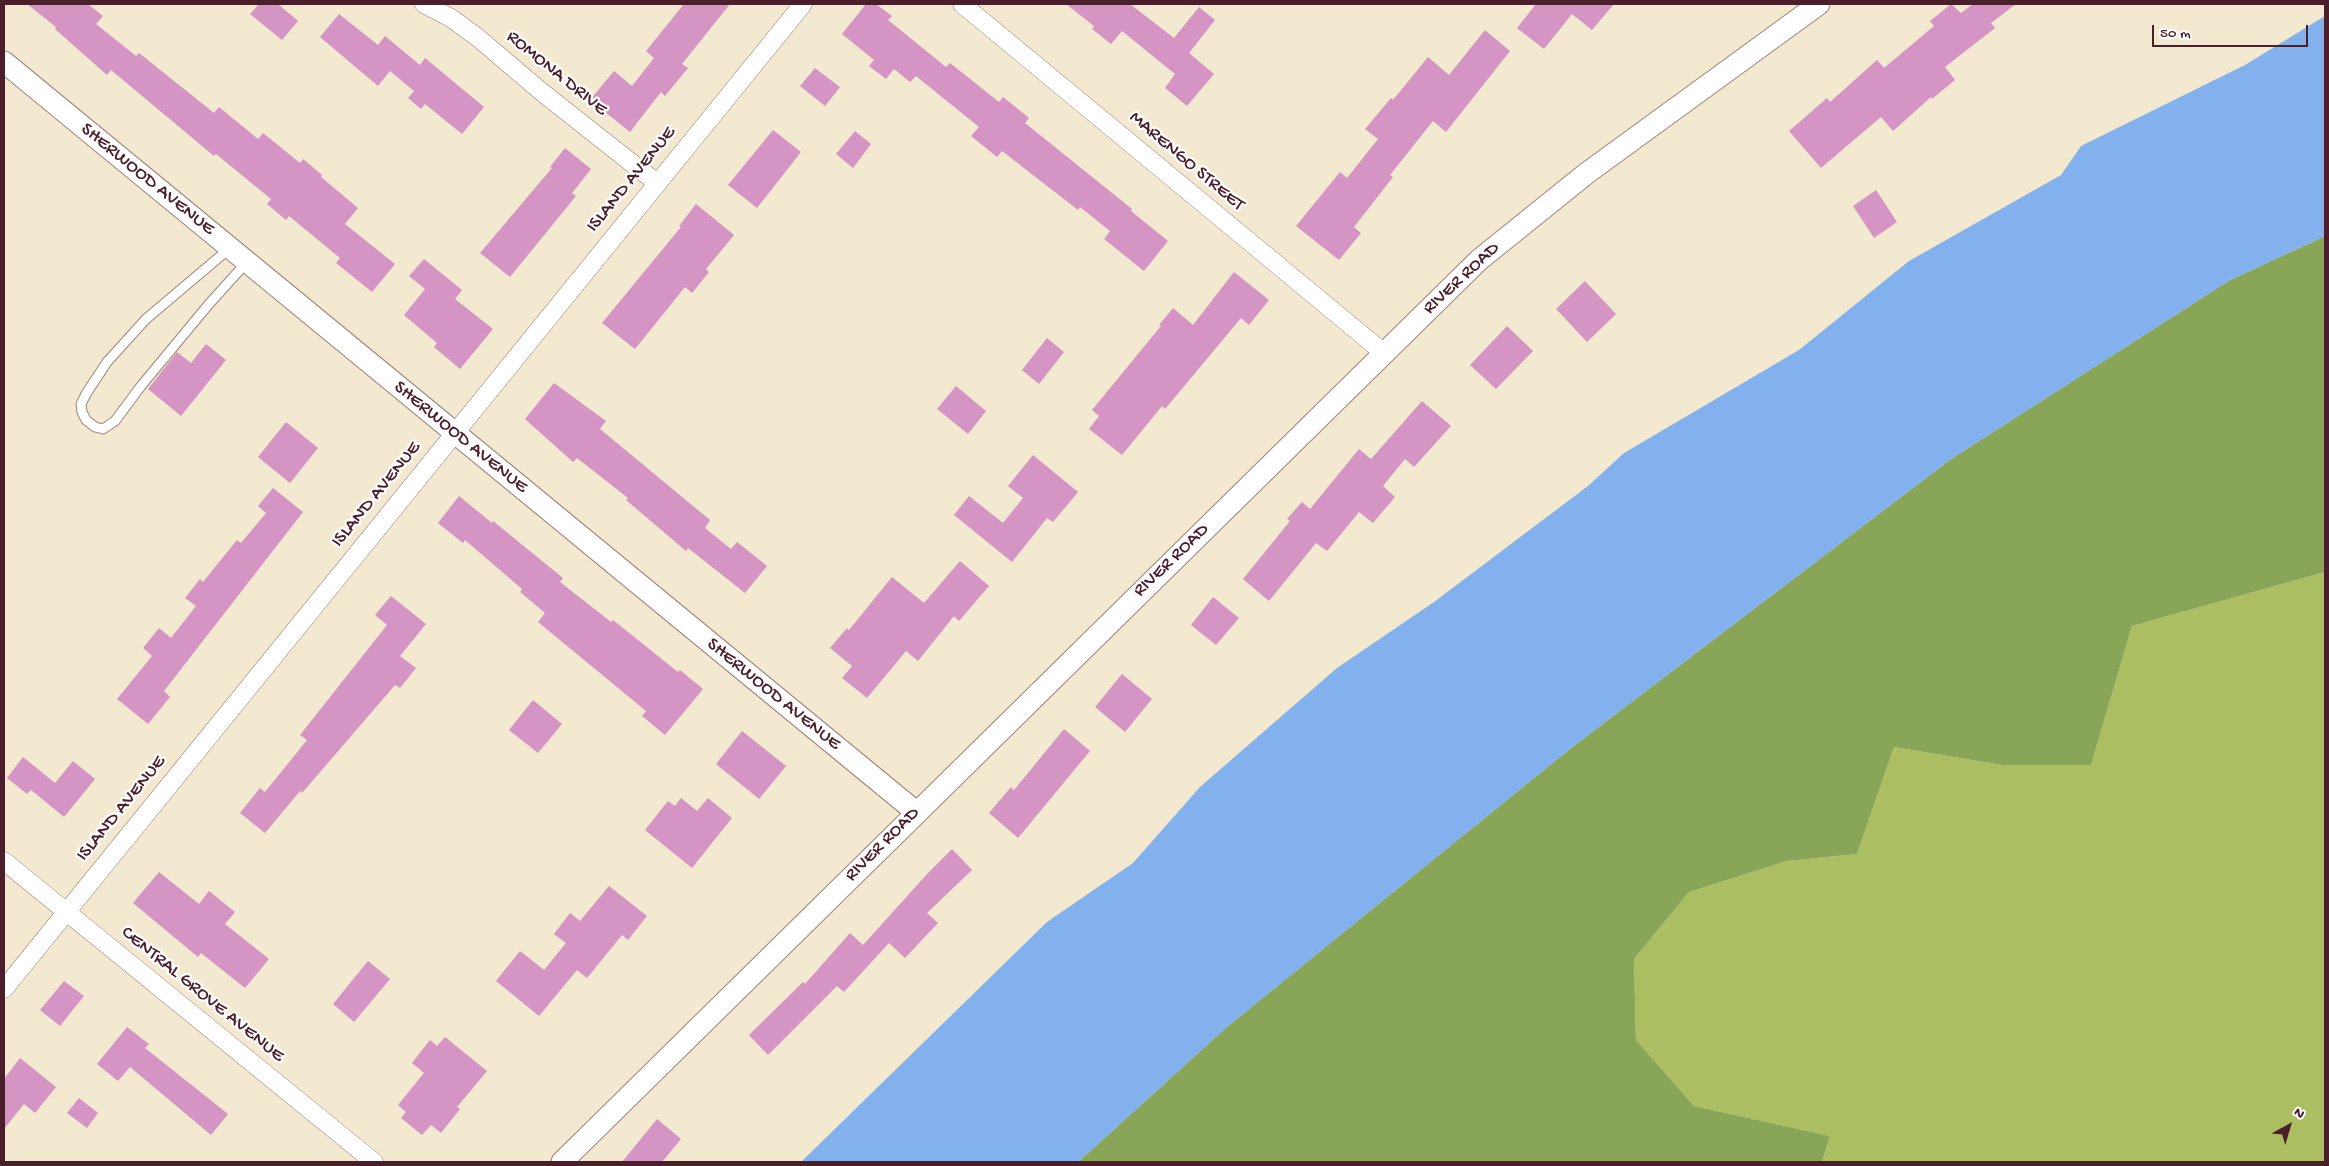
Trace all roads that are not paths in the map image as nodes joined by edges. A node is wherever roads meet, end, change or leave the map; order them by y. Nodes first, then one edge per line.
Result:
1 (424, 4) edge
2 (802, 4) edge
3 (962, 4) edge
4 (1819, 4) edge
5 (4, 62) edge
6 (658, 183) junction
7 (230, 248) junction
8 (247, 262) junction
9 (1384, 353) junction
10 (454, 433) junction
11 (916, 812) junction
12 (4, 861) edge
13 (66, 912) junction
14 (4, 989) edge
15 (374, 1162) edge
16 (562, 1162) edge

1 - 6 street, ROMONA DRIVE
2 - 6 street, ISLAND AVENUE
3 - 9 street, MARENGO STREET
4 - 9 street, RIVER ROAD
5 - 7 street, SHERWOOD AVENUE
6 - 10 street, ISLAND AVENUE
7 - 8 street, SHERWOOD AVENUE
7 - 8 lane
8 - 10 street, SHERWOOD AVENUE
9 - 11 street, RIVER ROAD
10 - 11 street, SHERWOOD AVENUE
10 - 13 street, ISLAND AVENUE
11 - 16 street, RIVER ROAD
12 - 13 street, CENTRAL GROVE AVENUE
13 - 14 street, ISLAND AVENUE
13 - 15 street, CENTRAL GROVE AVENUE

